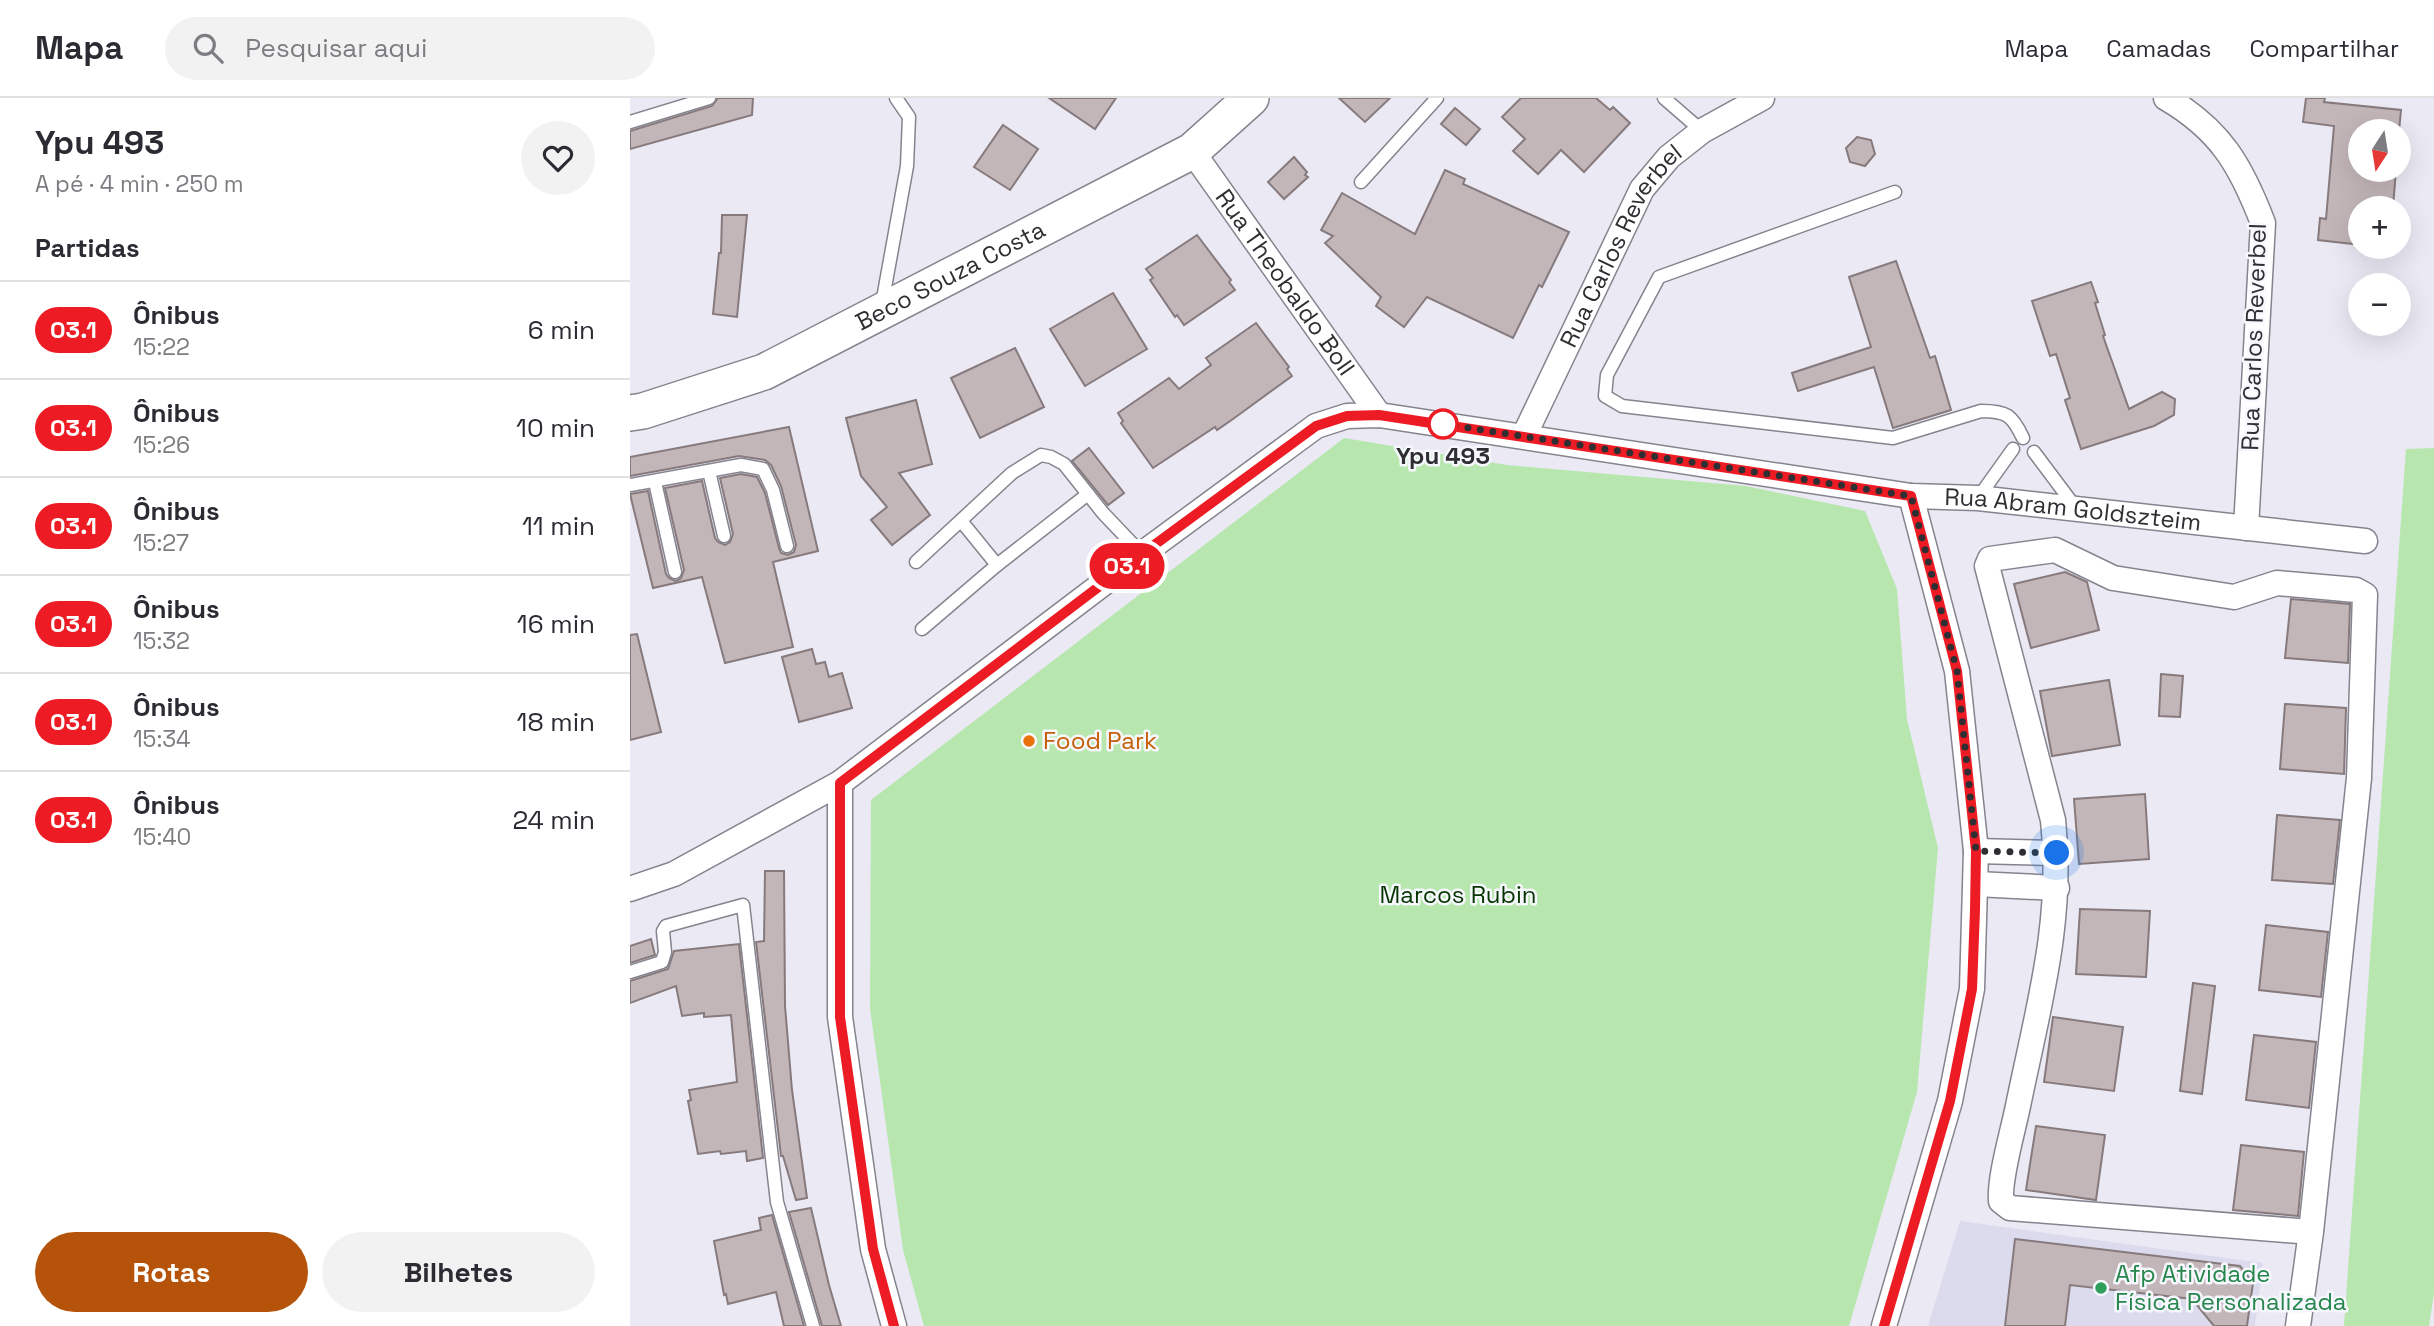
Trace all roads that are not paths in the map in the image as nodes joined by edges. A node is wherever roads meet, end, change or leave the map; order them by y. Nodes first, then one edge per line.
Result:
1 (709, 98) edge
2 (896, 98) edge
3 (1251, 98) edge
4 (1437, 98) edge
5 (1664, 98) edge
6 (1762, 98) edge
7 (2166, 98) edge
8 (630, 122) edge
9 (1702, 131) junction
10 (1192, 151) junction
11 (1361, 182) dead end
12 (1895, 192) dead end
13 (881, 311) junction
14 (630, 413) edge
15 (1379, 415) junction
16 (1524, 436) junction
17 (2023, 438) dead end
18 (2013, 449) dead end
19 (2034, 452) dead end
20 (709, 471) junction
21 (655, 482) junction
22 (630, 485) edge
23 (1088, 494) junction
24 (1911, 496) junction
25 (1978, 498) junction
26 (2076, 509) junction
27 (962, 522) junction
28 (2246, 528) junction
29 (724, 536) dead end
30 (2365, 541) dead end
31 (787, 546) dead end
32 (1142, 554) junction
33 (916, 562) dead end
34 (997, 565) junction
35 (675, 572) dead end
36 (922, 629) dead end
37 (840, 783) junction
38 (1976, 851) junction
39 (2057, 853) junction
40 (1976, 884) junction
41 (2057, 888) junction
42 (630, 889) edge
43 (630, 972) edge
44 (2311, 1233) junction
45 (813, 1326) edge
46 (894, 1326) edge
47 (1884, 1326) edge
48 (2298, 1326) edge

1 - 8 lane
2 - 13 lane
3 - 10 street, Beco Souza Costa
4 - 11 lane
5 - 9 lane
6 - 9 street, Rua Carlos Reverbel
7 - 28 street, Rua Carlos Reverbel
9 - 16 street, Rua Carlos Reverbel
10 - 13 street, Beco Souza Costa
10 - 15 street, Rua Theobaldo Boll
12 - 17 lane
13 - 14 street, Beco Souza Costa
15 - 16 street, Rua Abram Goldszteim
15 - 32 street, Rua Abram Goldszteim
16 - 24 street, Rua Abram Goldszteim
18 - 25 lane
19 - 26 lane
20 - 21 lane
20 - 29 lane
20 - 31 lane
21 - 22 lane
21 - 35 lane
23 - 27 lane
23 - 32 lane
23 - 34 lane
24 - 25 street, Rua Abram Goldszteim
24 - 38 street
25 - 26 street, Rua Abram Goldszteim
26 - 28 street, Rua Abram Goldszteim
27 - 33 lane
27 - 34 lane
28 - 30 street, Rua Abram Goldszteim
32 - 37 street, Rua Abram Goldszteim
34 - 36 lane
37 - 42 street, Rua Abram Goldszteim
37 - 46 street
38 - 39 street
38 - 40 street
39 - 41 street
39 - 44 street
40 - 41 street
40 - 47 street
41 - 44 street
43 - 45 lane
44 - 48 street

